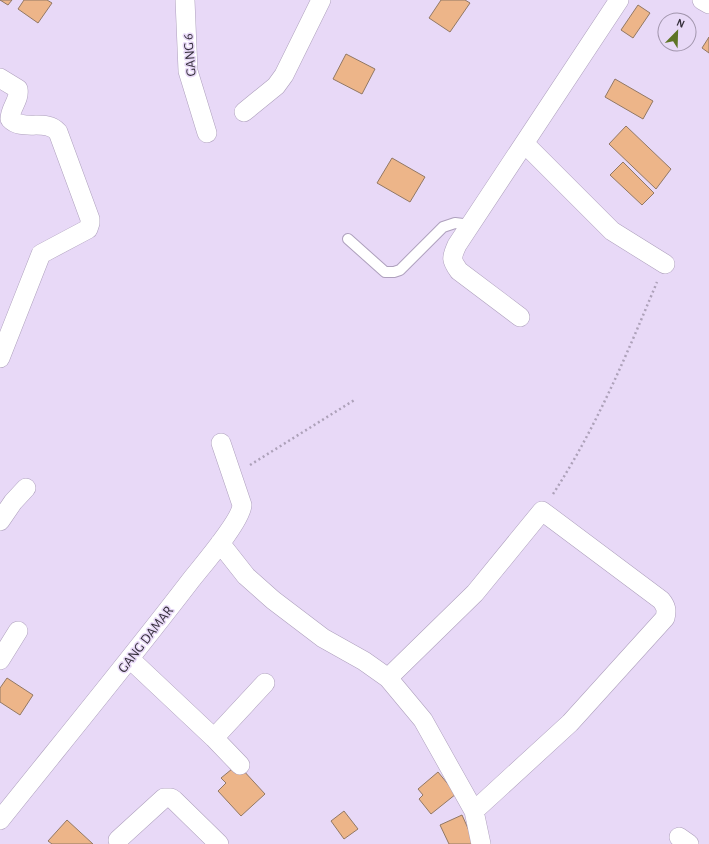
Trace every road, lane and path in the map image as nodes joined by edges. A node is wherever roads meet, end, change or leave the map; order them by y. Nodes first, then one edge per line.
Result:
1 (185, 0) edge
2 (321, 0) edge
3 (619, 0) edge
4 (702, 0) edge
5 (709, 4) edge
6 (0, 78) edge
7 (244, 112) dead end
8 (206, 132) dead end
9 (525, 144) junction
10 (471, 225) junction
11 (348, 240) dead end
12 (665, 264) joint
13 (520, 317) dead end
14 (0, 358) edge
15 (356, 399) dead end
16 (221, 443) dead end
17 (232, 476) junction
18 (26, 488) dead end
19 (542, 511) junction
20 (0, 521) edge
21 (220, 543) junction
22 (18, 631) dead end
23 (130, 659) junction
24 (0, 660) edge
25 (388, 678) junction
26 (265, 683) dead end
27 (214, 738) junction
28 (240, 765) dead end
29 (474, 811) junction
30 (0, 820) edge
31 (118, 840) dead end
32 (219, 844) edge
33 (481, 844) edge

1 - 8 street, GANG 6
2 - 7 street
3 - 9 street
4 - 5 street
6 - 14 street
9 - 10 street
9 - 12 street
10 - 11 lane
10 - 13 street
12 - 19 path
15 - 17 path
16 - 17 street, GANG DAMAR
17 - 21 street, GANG DAMAR
18 - 20 street
19 - 25 street
19 - 29 street
21 - 23 street, GANG DAMAR
21 - 25 street
22 - 24 street
23 - 27 street
23 - 30 street, GANG DAMAR
25 - 29 street
26 - 27 street
27 - 28 street
29 - 33 street
31 - 32 street

